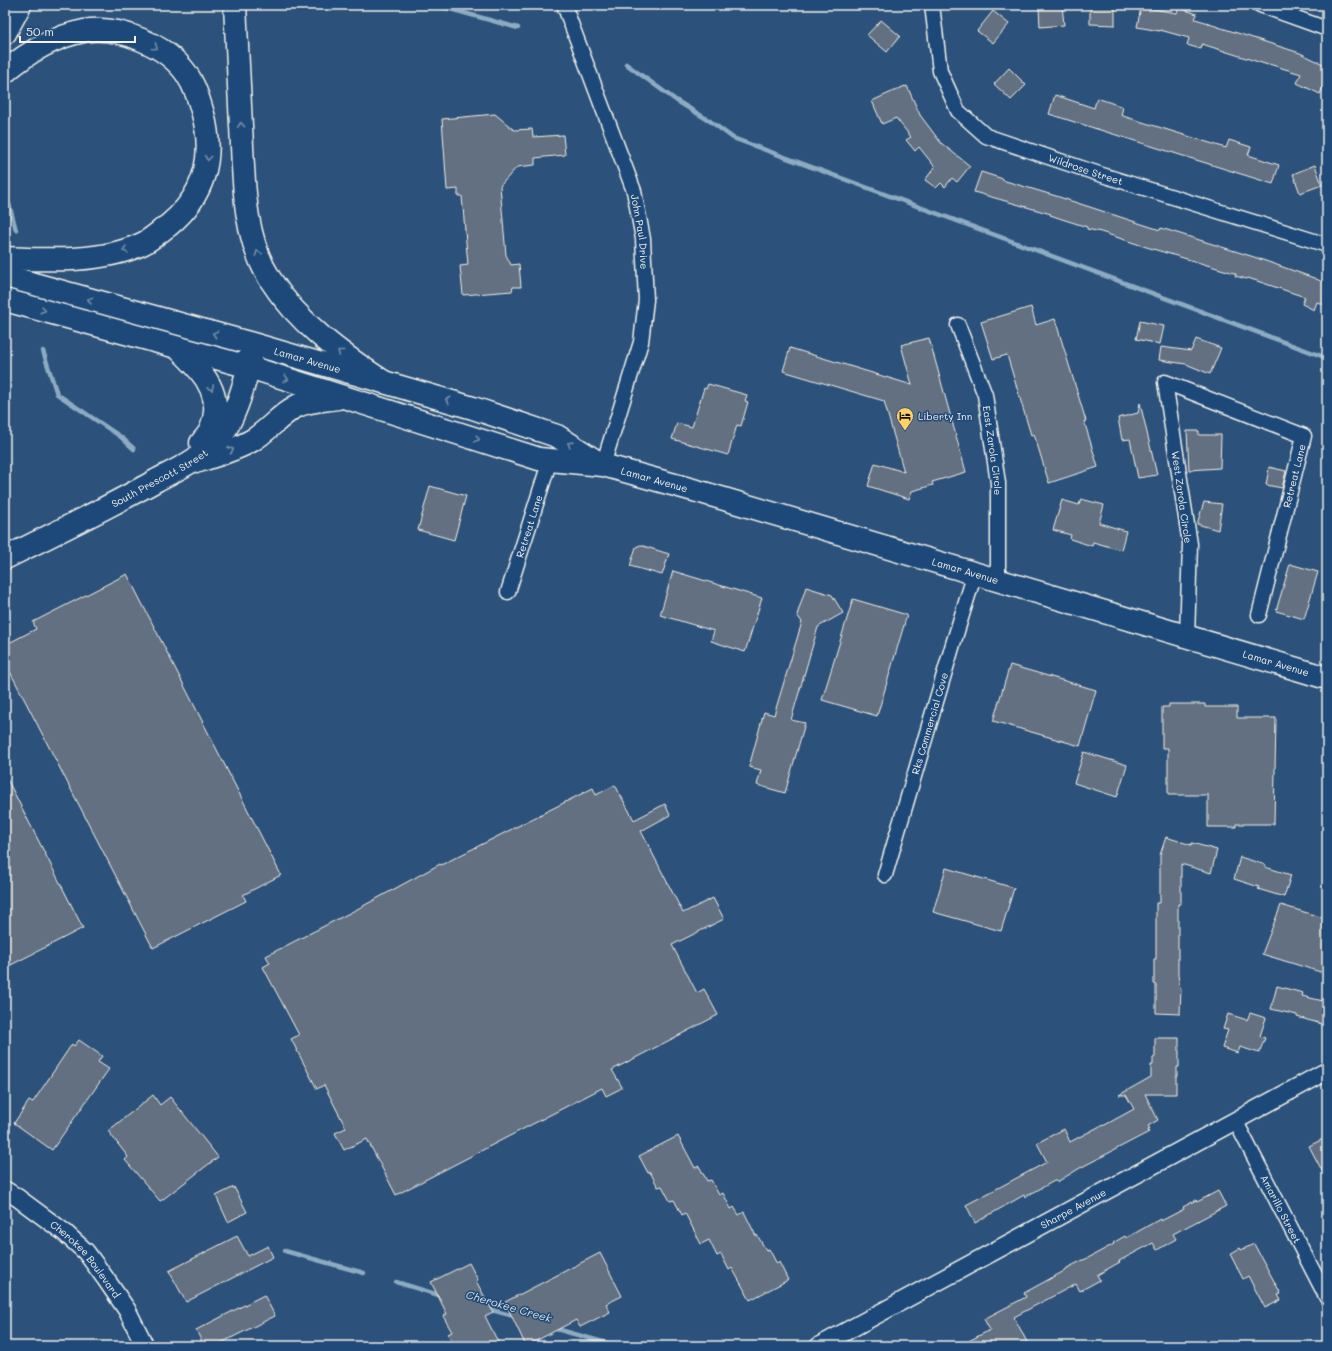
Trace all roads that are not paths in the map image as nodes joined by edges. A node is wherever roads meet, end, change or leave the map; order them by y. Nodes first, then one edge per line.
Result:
1 (20, 5) edge
2 (235, 5) edge
3 (564, 5) edge
4 (932, 5) edge
5 (1260, 5) edge
6 (1327, 28) edge
7 (5, 33) edge
8 (5, 72) edge
9 (1327, 245) edge
10 (5, 258) edge
11 (5, 276) edge
12 (5, 300) edge
13 (958, 324) dead end
14 (253, 344) junction
15 (177, 348) junction
16 (249, 367) junction
17 (384, 382) junction
18 (1165, 382) joint
19 (344, 398) junction
20 (550, 460) junction
21 (603, 465) junction
22 (180, 467) junction
23 (5, 558) edge
24 (975, 573) junction
25 (998, 581) junction
26 (508, 592) dead end
27 (1259, 615) dead end
28 (1188, 637) junction
29 (1327, 678) edge
30 (885, 874) dead end
31 (1327, 1071) edge
32 (1235, 1120) junction
33 (5, 1190) edge
34 (1327, 1298) edge
35 (836, 1342) edge
36 (145, 1346) edge
37 (819, 1346) edge

1 - 7 main road
17 -> 2 main road
3 - 21 street, John Paul Drive
4 - 9 street, Wildrose Street
5 - 6 street
8 -> 10 main road
14 -> 11 main road, Lamar Avenue
12 -> 15 main road, Lamar Avenue
13 - 25 street, East Zarola Circle
14 - 16 main road, South Prescott Street
14 - 17 main road, Lamar Avenue
15 - 16 main road, Lamar Avenue
15 -> 22 main road
16 -> 19 main road, Lamar Avenue
16 - 22 main road, South Prescott Street
21 -> 17 main road, Lamar Avenue
18 - 27 street, Retreat Lane
18 - 28 street, West Zarola Circle
19 -> 20 main road, Lamar Avenue
22 -> 19 main road
20 - 21 main road, Lamar Avenue
20 - 26 street, Retreat Lane
21 - 24 main road, Lamar Avenue
22 - 23 main road, South Prescott Street
24 - 25 main road, Lamar Avenue
24 - 30 street, Rks Commercial Cove
25 - 28 main road, Lamar Avenue
28 - 29 main road, Lamar Avenue
31 - 32 street, Sharpe Avenue
32 - 34 street, Amarillo Street
32 - 35 street, Sharpe Avenue
33 - 36 street, Cherokee Boulevard
35 - 37 street, Sharpe Avenue

